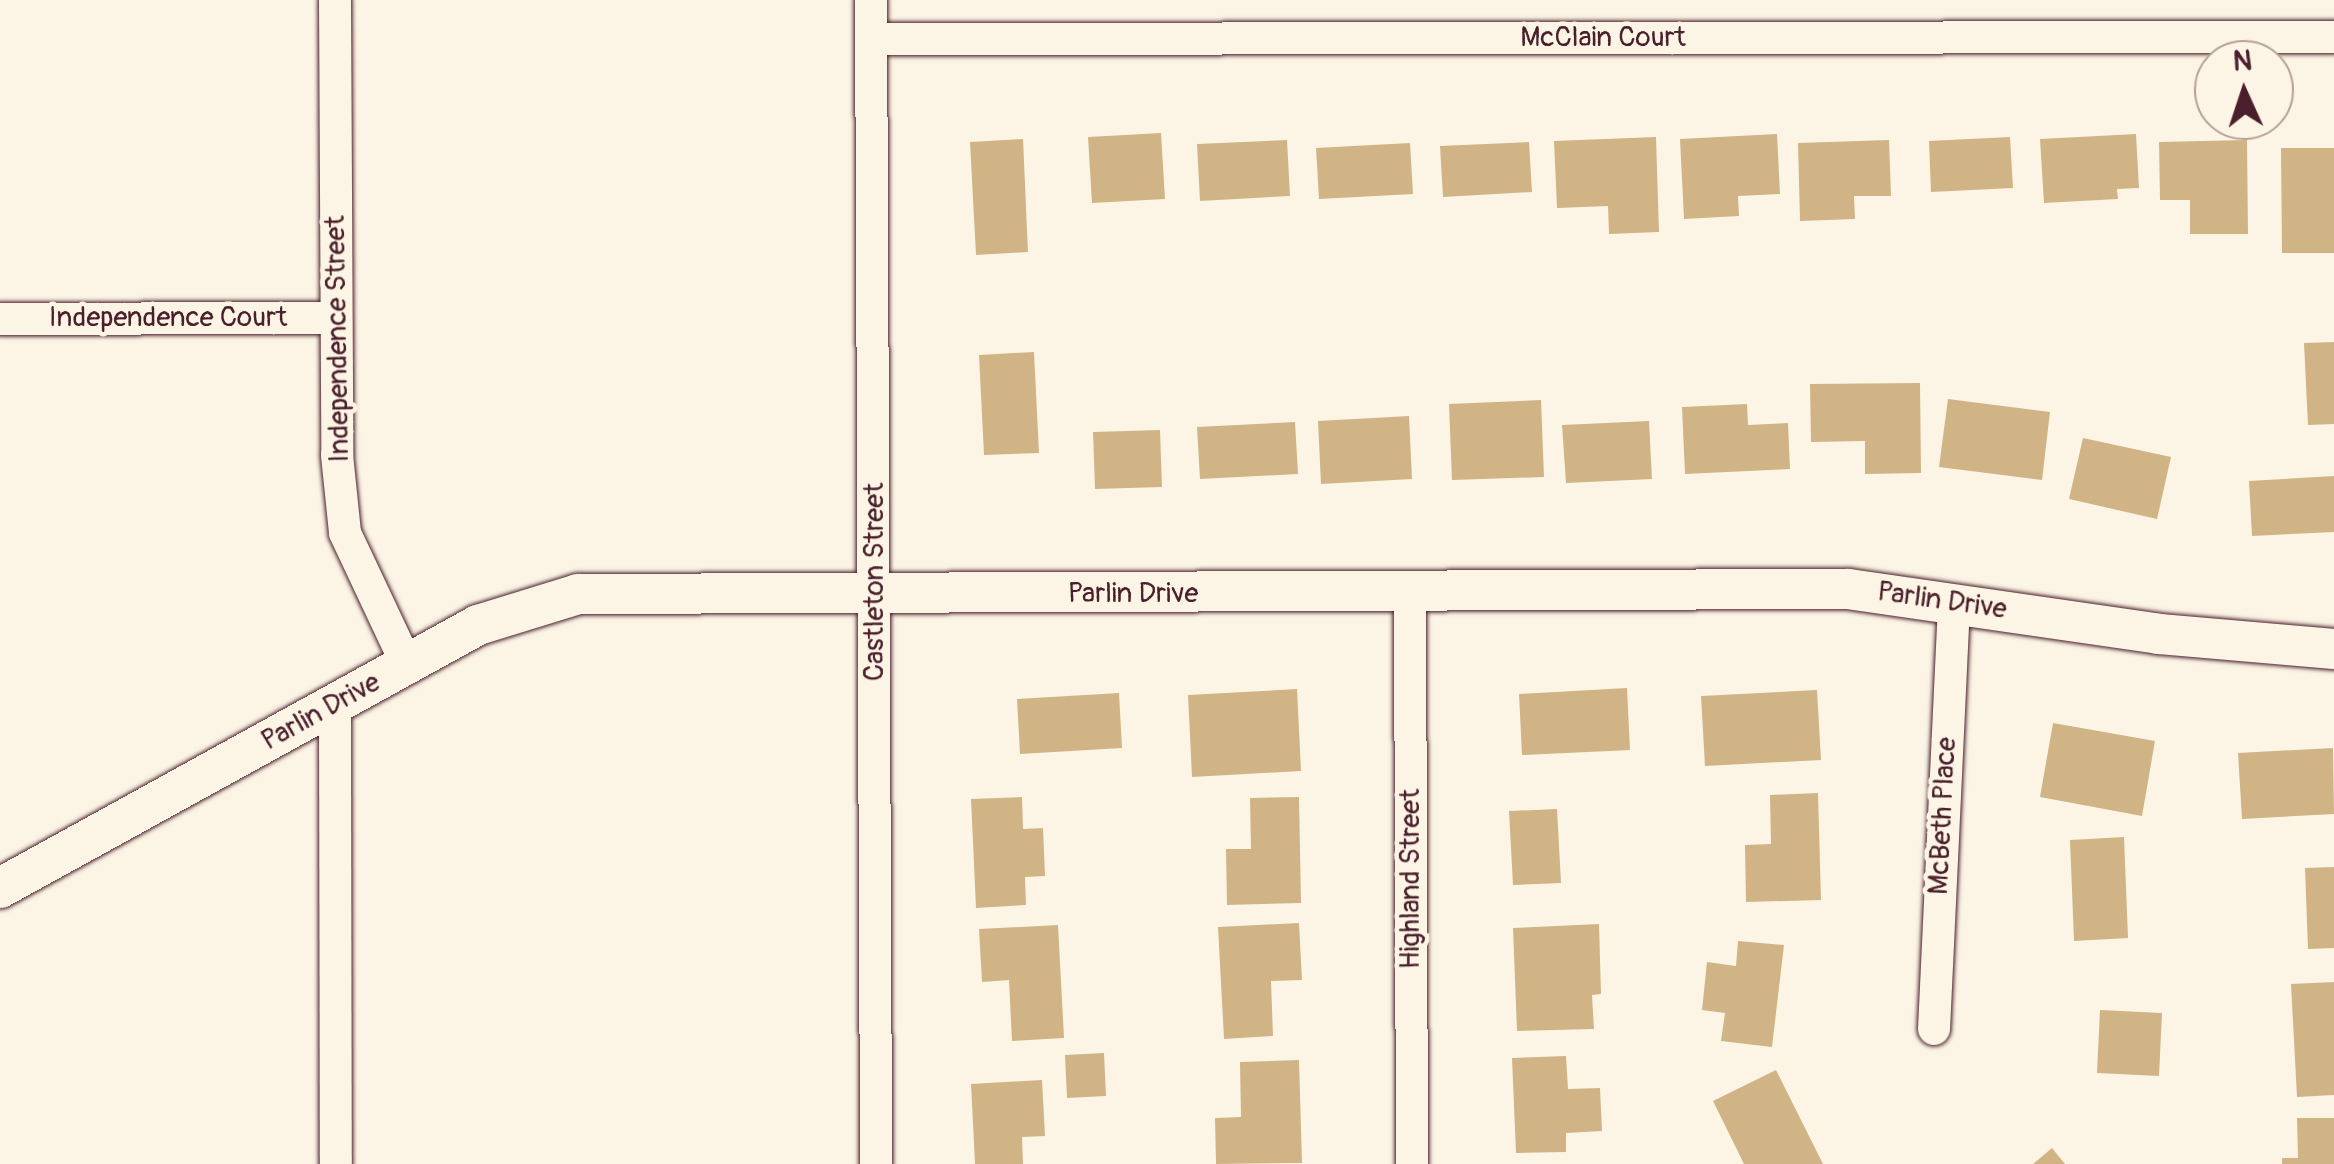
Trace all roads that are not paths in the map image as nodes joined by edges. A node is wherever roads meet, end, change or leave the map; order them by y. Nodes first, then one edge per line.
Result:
1 (335, 0) edge
2 (871, 0) edge
3 (2334, 37) edge
4 (872, 39) junction
5 (0, 318) edge
6 (336, 318) junction
7 (875, 594) junction
8 (1410, 594) junction
9 (1954, 603) junction
10 (2334, 648) edge
11 (407, 665) junction
12 (334, 705) junction
13 (0, 888) edge
14 (1934, 1029) dead end
15 (336, 1164) edge
16 (876, 1164) edge
17 (1412, 1164) edge

1 - 6 street, Independence Street
2 - 4 street, Castleton Street
3 - 4 street, McClain Court
4 - 7 street, Castleton Street
5 - 6 street, Independence Court
6 - 11 street, Independence Street
7 - 8 street, Parlin Drive
7 - 11 street, Parlin Drive
7 - 16 street, Castleton Street
8 - 9 street, Parlin Drive
8 - 17 street, Highland Street
9 - 10 street, Parlin Drive
9 - 14 street, McBeth Place
11 - 12 street, Parlin Drive
12 - 13 street, Parlin Drive
12 - 15 street

